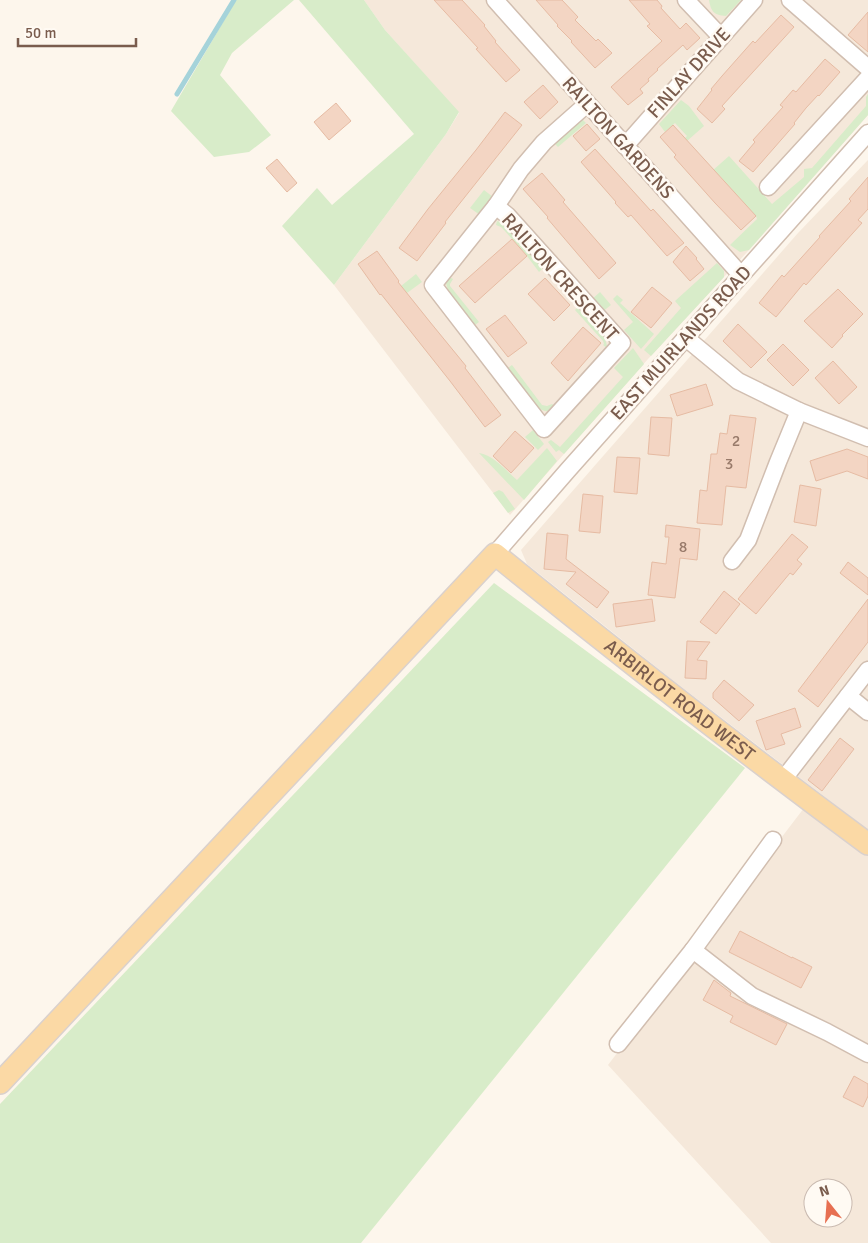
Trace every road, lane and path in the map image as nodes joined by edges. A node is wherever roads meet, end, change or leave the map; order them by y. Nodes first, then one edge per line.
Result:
1 (495, 0) edge
2 (686, 0) edge
3 (754, 0) edge
4 (790, 0) edge
5 (721, 37) junction
6 (868, 68) edge
7 (868, 78) edge
8 (588, 104) junction
9 (868, 134) edge
10 (624, 146) junction
11 (768, 187) dead end
12 (496, 206) junction
13 (741, 275) junction
14 (686, 338) junction
15 (800, 411) junction
16 (868, 438) edge
17 (495, 554) junction
18 (732, 561) dead end
19 (868, 670) edge
20 (848, 696) junction
21 (868, 712) edge
22 (782, 781) junction
23 (773, 840) dead end
24 (868, 844) edge
25 (693, 950) junction
26 (618, 1044) dead end
27 (868, 1054) edge
28 (0, 1083) edge

1 - 8 street, RAILTON GARDENS
2 - 5 street
3 - 5 street, FINLAY DRIVE
4 - 6 street
5 - 10 street, FINLAY DRIVE
7 - 11 street
8 - 10 street, RAILTON GARDENS
8 - 12 street, RAILTON CRESCENT
9 - 13 street, EAST MUIRLANDS ROAD
10 - 13 street, RAILTON GARDENS
12 - 12 street, RAILTON CRESCENT
13 - 14 street, EAST MUIRLANDS ROAD
14 - 15 street
14 - 17 street, EAST MUIRLANDS ROAD
15 - 16 street
15 - 18 street
17 - 22 main road, ARBIRLOT ROAD WEST
17 - 28 main road
19 - 20 street
20 - 21 street
20 - 22 street
22 - 24 main road, ARBIRLOT ROAD WEST
23 - 25 street
25 - 26 street
25 - 27 street

